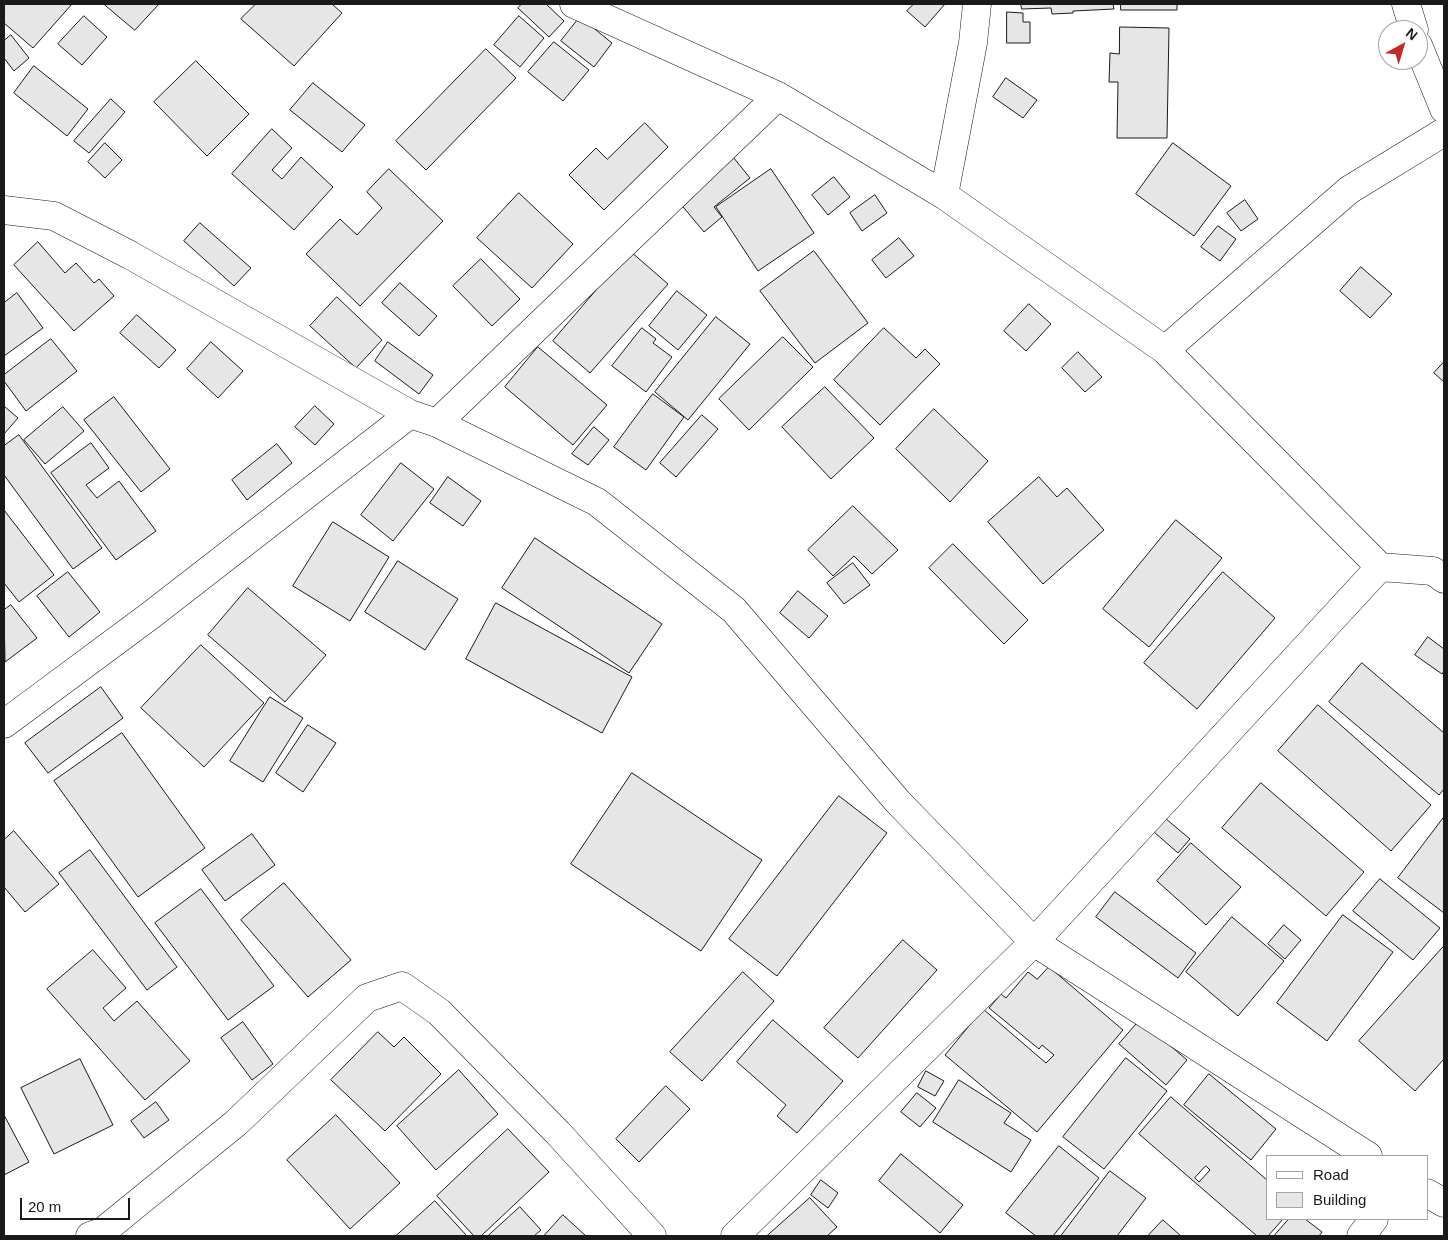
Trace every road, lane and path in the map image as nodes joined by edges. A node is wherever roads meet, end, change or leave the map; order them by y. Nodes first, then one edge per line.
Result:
1 (574, 4) edge
2 (977, 4) edge
3 (1406, 4) edge
4 (1411, 20) edge
5 (1428, 69) edge
6 (778, 96) junction
7 (1444, 109) edge
8 (1444, 132) edge
9 (944, 195) junction
10 (4, 210) edge
11 (1165, 350) junction
12 (410, 414) junction
13 (437, 423) junction
14 (1380, 567) junction
15 (1441, 570) edge
16 (4, 724) edge
17 (1034, 942) junction
18 (1366, 1155) edge
19 (1428, 1194) edge
20 (1444, 1203) edge
21 (1373, 1220) edge
22 (97, 1235) edge
23 (652, 1236) edge
24 (735, 1236) edge
25 (1361, 1236) edge

1 - 6 street
2 - 9 street
3 - 4 street
5 - 7 street
6 - 9 street
6 - 13 street
8 - 11 street
9 - 11 street
10 - 12 street
11 - 14 street
12 - 13 street
12 - 16 street
13 - 17 street
14 - 15 street
14 - 17 street
17 - 18 street
17 - 24 street
19 - 20 street
21 - 25 street
22 - 23 street

